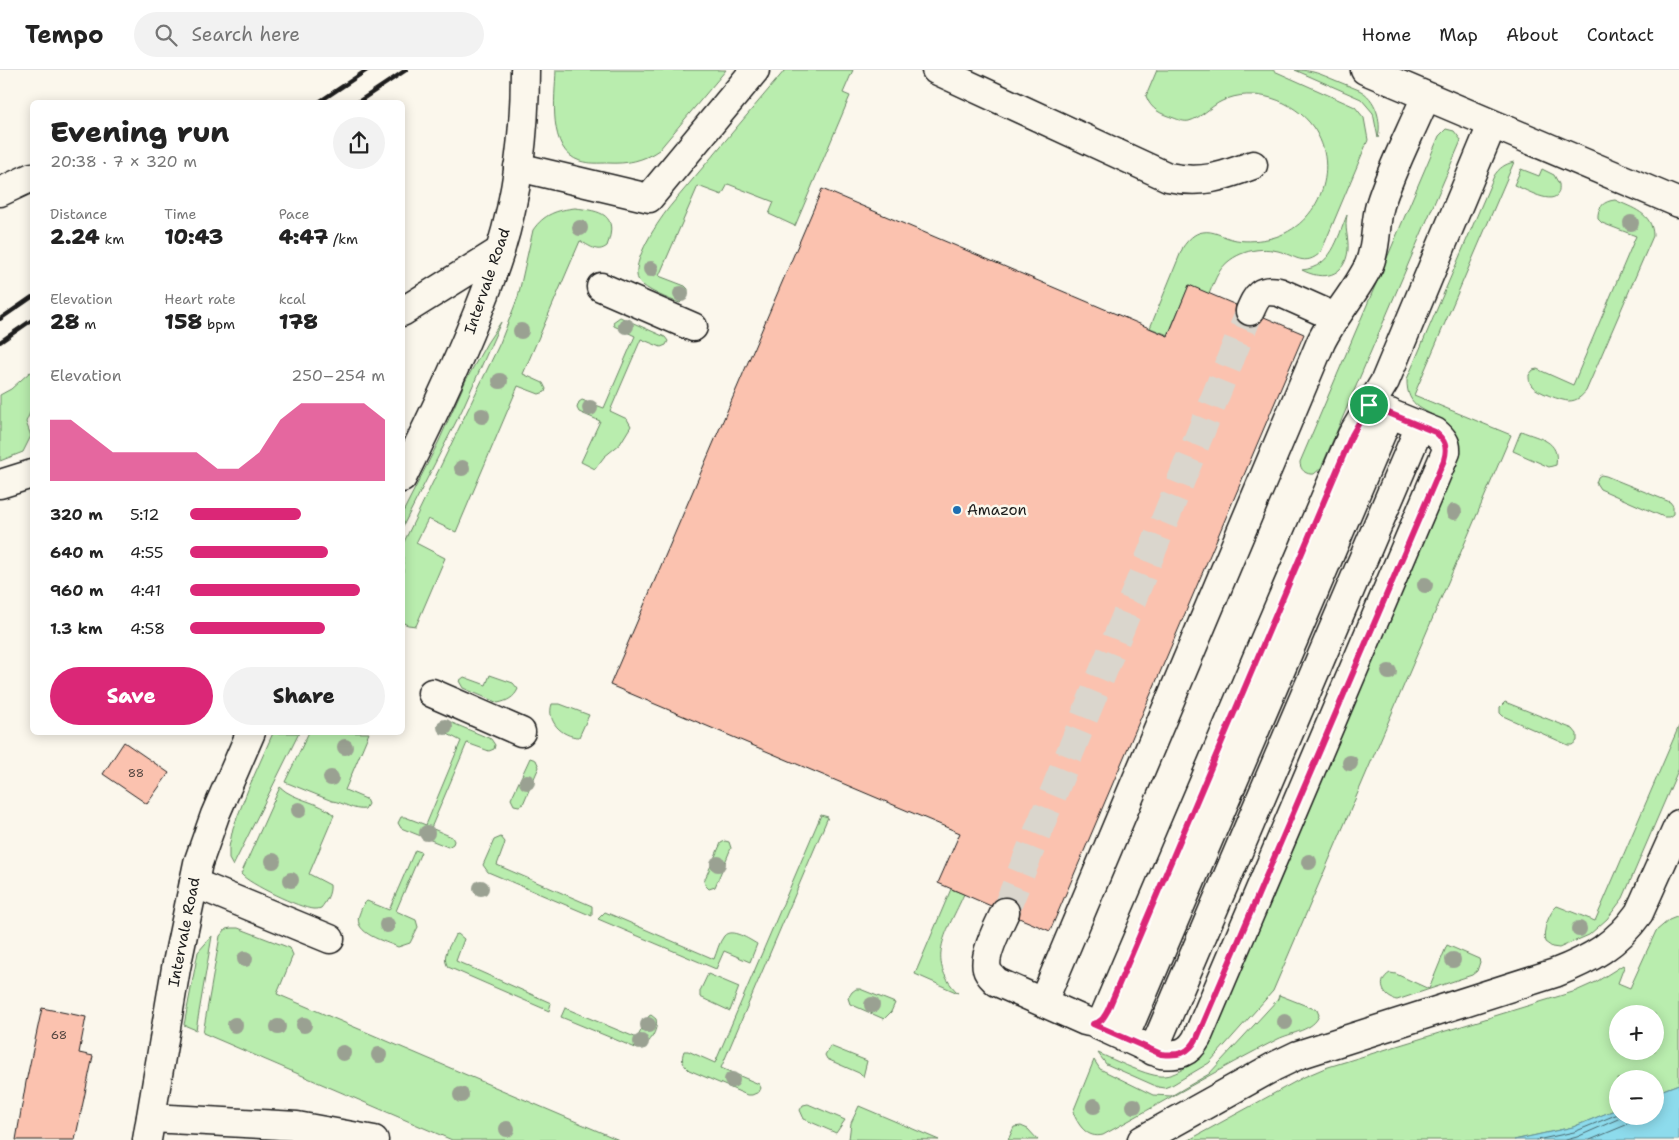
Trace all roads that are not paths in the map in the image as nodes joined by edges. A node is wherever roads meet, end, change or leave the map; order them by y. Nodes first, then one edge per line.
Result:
1 (525, 70) edge
2 (755, 70) edge
3 (936, 70) edge
4 (1366, 70) edge
5 (1426, 96) junction
6 (1492, 125) junction
7 (1253, 165) dead end
8 (518, 167) junction
9 (30, 178) edge
10 (0, 192) edge
11 (1679, 203) edge
12 (500, 252) junction
13 (601, 287) dead end
14 (405, 310) edge
15 (1250, 311) tunnel mouth
16 (1335, 317) junction
17 (693, 327) dead end
18 (1404, 419) junction
19 (405, 472) edge
20 (30, 475) edge
21 (0, 484) edge
22 (432, 693) dead end
23 (521, 732) dead end
24 (250, 735) edge
25 (1679, 824) edge
26 (1671, 862) edge
27 (194, 882) junction
28 (1005, 912) tunnel mouth
29 (330, 939) dead end
30 (1043, 1002) junction
31 (1093, 1024) junction
32 (1146, 1047) junction
33 (149, 1129) edge
34 (246, 1132) edge
35 (346, 1137) edge
36 (374, 1140) edge
37 (1142, 1140) edge

1 - 8 main road, Intervale Road
2 - 8 main road
3 - 7 main road
4 - 5 main road
5 - 6 main road
5 - 16 main road
6 - 11 main road
6 - 18 main road
8 - 12 main road, Intervale Road
9 - 10 main road
12 - 14 main road
12 - 19 main road, Intervale Road
13 - 17 main road
15 - 16 main road
16 - 30 main road
18 - 31 main road
18 - 32 main road
18 - 32 main road
20 - 21 main road
22 - 23 main road
24 - 27 main road, Intervale Road
25 - 26 main road
26 - 37 main road
27 - 29 main road
27 - 33 main road, Intervale Road
28 - 30 main road
30 - 31 main road
31 - 32 main road
33 - 34 main road
34 - 35 main road
35 - 36 main road

